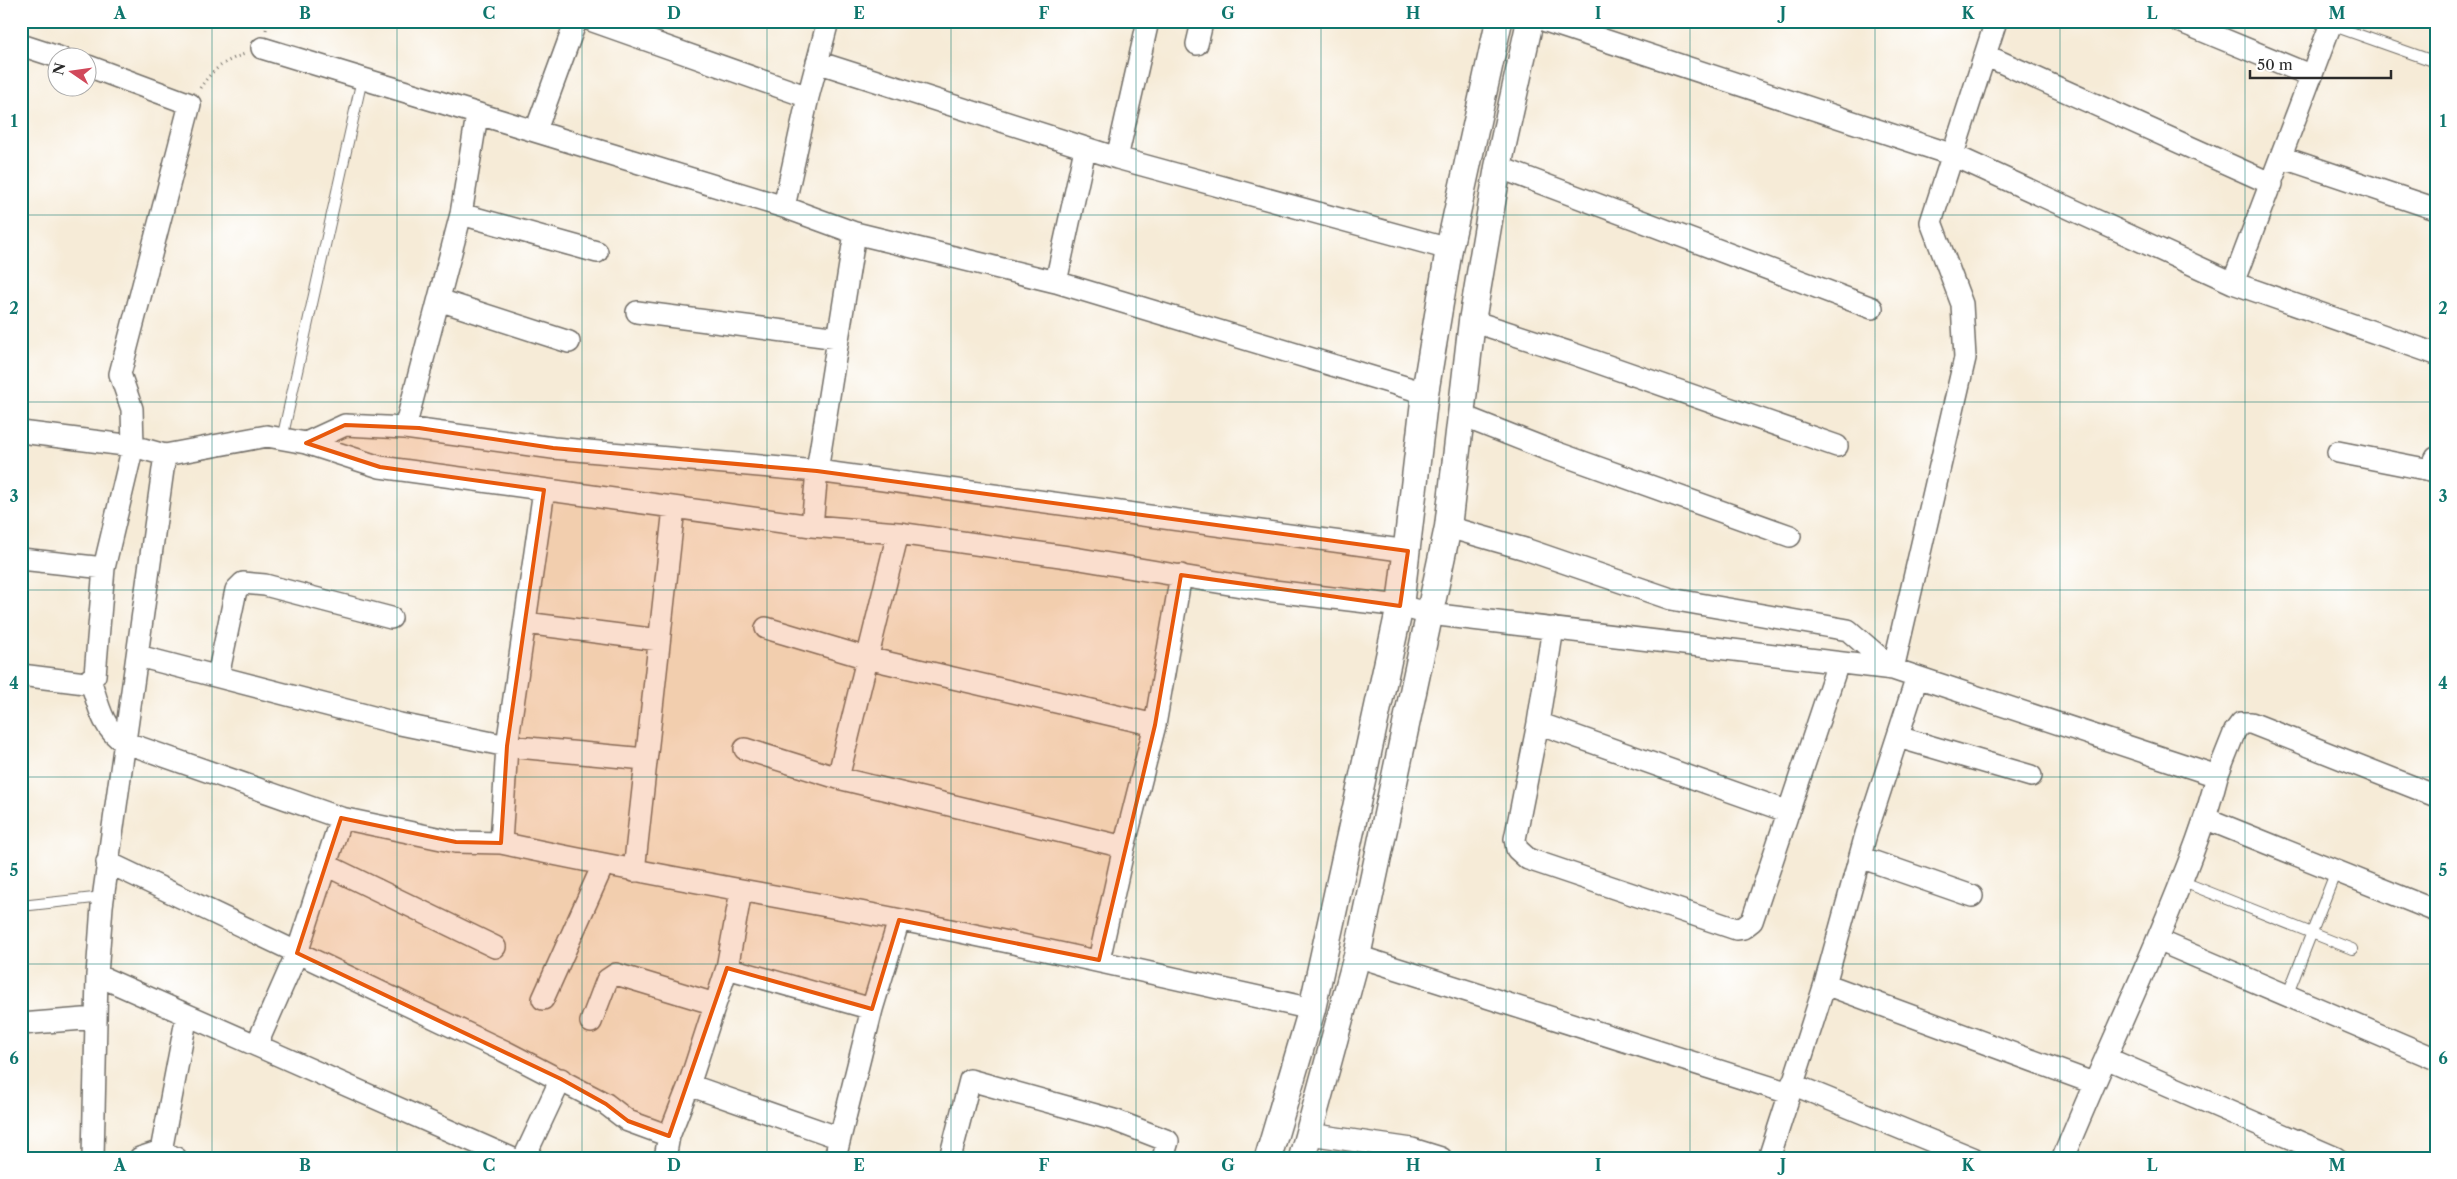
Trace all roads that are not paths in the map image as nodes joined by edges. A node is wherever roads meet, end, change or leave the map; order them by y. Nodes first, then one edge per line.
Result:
1 (576, 21) edge
2 (593, 21) edge
3 (828, 21) edge
4 (1148, 21) edge
5 (1199, 21) edge
6 (1499, 21) edge
7 (1530, 21) edge
8 (1546, 21) edge
9 (1996, 21) edge
10 (2179, 21) edge
11 (2332, 23) edge
12 (1197, 44) dead end
13 (21, 45) edge
14 (262, 48) road end
15 (48, 54) edge
16 (1985, 55) junction
17 (817, 62) junction
18 (2436, 62) edge
19 (98, 70) edge
20 (2312, 76) junction
21 (362, 79) junction
22 (808, 97) junction
23 (477, 114) junction
24 (536, 130) junction
25 (1085, 149) junction
26 (1953, 155) junction
27 (2281, 156) junction
28 (1117, 158) junction
29 (1498, 167) junction
30 (2272, 184) junction
31 (784, 207) junction
32 (2436, 208) edge
33 (461, 214) junction
34 (855, 233) junction
35 (1449, 248) junction
36 (597, 252) dead end
37 (1056, 282) junction
38 (2233, 284) junction
39 (439, 300) junction
40 (1872, 308) dead end
41 (637, 312) dead end
42 (1472, 321) junction
43 (838, 338) junction
44 (569, 342) dead end
45 (2436, 354) edge
46 (1425, 393) junction
47 (1460, 415) junction
48 (405, 428) junction
49 (21, 432) edge
50 (282, 438) junction
51 (306, 443) junction
52 (133, 446) junction
53 (1837, 446) dead end
54 (2338, 452) dead end
55 (165, 455) junction
56 (2434, 466) edge
57 (817, 471) junction
58 (544, 490) junction
59 (674, 508) junction
60 (812, 526) junction
61 (1448, 528) junction
62 (898, 533) junction
63 (1790, 536) dead end
64 (1408, 551) junction
65 (21, 559) edge
66 (104, 568) junction
67 (1181, 575) junction
68 (1400, 606) junction
69 (1430, 614) junction
70 (391, 618) dead end
71 (525, 623) junction
72 (766, 628) dead end
73 (1553, 628) junction
74 (659, 640) junction
75 (138, 656) junction
76 (867, 658) junction
77 (1838, 663) junction
78 (1893, 669) junction
79 (21, 675) edge
80 (218, 676) junction
81 (1917, 677) junction
82 (90, 679) junction
83 (1538, 723) junction
84 (1155, 725) junction
85 (1898, 737) junction
86 (124, 742) junction
87 (507, 746) junction
88 (745, 749) dead end
89 (645, 759) junction
90 (2031, 776) dead end
91 (2217, 776) junction
92 (838, 778) junction
93 (2436, 796) edge
94 (1789, 812) junction
95 (341, 818) junction
96 (2206, 819) junction
97 (501, 843) junction
98 (1124, 846) junction
99 (1860, 857) junction
100 (107, 862) junction
101 (326, 865) junction
102 (603, 865) junction
103 (634, 871) junction
104 (2336, 871) junction
105 (2181, 881) junction
106 (740, 891) junction
107 (1972, 896) dead end
108 (103, 898) junction
109 (21, 906) edge
110 (2436, 911) edge
111 (899, 920) junction
112 (2312, 933) junction
113 (2157, 940) junction
114 (495, 947) dead end
115 (2352, 949) dead end
116 (297, 953) junction
117 (1357, 956) junction
118 (1099, 960) junction
119 (727, 968) junction
120 (97, 975) junction
121 (1825, 984) junction
122 (2287, 996) junction
123 (543, 999) dead end
124 (715, 1004) junction
125 (1312, 1008) junction
126 (872, 1009) junction
127 (187, 1015) junction
128 (96, 1018) junction
129 (591, 1022) dead end
130 (21, 1024) edge
131 (257, 1044) junction
132 (2106, 1058) junction
133 (2436, 1059) edge
134 (560, 1079) junction
135 (2094, 1083) junction
136 (689, 1085) junction
137 (1791, 1088) junction
138 (669, 1136) junction
139 (1306, 1146) edge
140 (838, 1148) edge
141 (1411, 1154) edge
142 (168, 1155) edge
143 (93, 1158) edge
144 (140, 1158) edge
145 (511, 1158) edge
146 (524, 1158) edge
147 (665, 1158) edge
148 (950, 1158) edge
149 (1163, 1158) edge
150 (1268, 1158) edge
151 (1441, 1158) edge
152 (1769, 1158) edge
153 (1973, 1158) edge
154 (2063, 1158) edge
155 (2336, 1158) edge

1 - 24 street
2 - 22 street
3 - 17 street
4 - 28 street
5 - 12 street
6 - 35 street
7 - 29 street
8 - 26 street
9 - 16 street
10 - 20 street
11 - 18 lane
11 - 20 street
13 - 15 street
14 - 21 street
16 - 26 street
16 - 30 street
17 - 22 street
17 - 25 street
19 - 52 street
20 - 27 street
21 - 23 street
21 - 50 lane
22 - 31 street
23 - 24 street
23 - 33 street
24 - 31 street
25 - 28 street
25 - 37 street
26 - 38 street
26 - 78 street
27 - 30 street
27 - 32 street
28 - 35 street
29 - 40 street
29 - 42 street
30 - 38 street
31 - 34 street
33 - 36 street
33 - 39 street
34 - 37 street
34 - 43 street
35 - 46 street
37 - 46 street
38 - 45 street
39 - 44 street
39 - 48 street
41 - 43 street
42 - 47 street
42 - 53 street
43 - 57 street
46 - 64 street
47 - 61 street
47 - 63 street
48 - 51 street
48 - 57 street
49 - 52 street
50 - 51 street
50 - 55 street
51 - 58 street
52 - 55 street
52 - 66 street
54 - 56 street
55 - 75 street
57 - 60 street
57 - 64 street
58 - 59 street
58 - 71 street
59 - 60 street
59 - 74 street
60 - 62 street
61 - 69 street
61 - 78 street
62 - 67 street
62 - 76 street
64 - 68 street
65 - 66 street
66 - 82 street
67 - 68 street
67 - 84 street
68 - 69 street
68 - 125 street
69 - 73 street
69 - 117 street
70 - 80 street
71 - 74 street
71 - 87 street
72 - 76 street
73 - 77 street
73 - 83 street
74 - 89 street
75 - 80 street
75 - 86 street
76 - 84 street
76 - 92 street
77 - 78 street
77 - 94 street
78 - 81 street
79 - 82 street
80 - 87 street
81 - 85 street
81 - 91 street
82 - 86 street
83 - 94 street
83 - 94 street
84 - 98 street
85 - 90 street
85 - 99 street
86 - 95 street
86 - 100 street
87 - 89 street
87 - 97 street
88 - 92 street
89 - 103 street
91 - 93 street
91 - 96 street
92 - 98 street
95 - 97 street
95 - 101 street
96 - 104 street
96 - 105 street
97 - 102 street
98 - 118 street
99 - 107 street
99 - 121 street
100 - 108 street
100 - 116 street
101 - 114 street
101 - 116 street
102 - 103 street
102 - 123 street
103 - 106 street
104 - 110 street
104 - 112 lane
105 - 112 lane
105 - 113 street
106 - 111 street
106 - 119 street
108 - 109 lane
108 - 120 street
111 - 118 street
111 - 126 street
112 - 115 lane
112 - 122 lane
113 - 122 street
113 - 132 street
116 - 131 street
116 - 134 street
117 - 137 street
117 - 139 street
118 - 125 street
119 - 124 street
119 - 126 street
120 - 127 street
120 - 128 street
121 - 135 street
121 - 137 street
122 - 133 street
124 - 129 street
124 - 136 street
125 - 150 street
126 - 140 street
127 - 131 street
127 - 142 street
128 - 130 street
128 - 143 street
131 - 145 street
132 - 135 street
132 - 155 street
134 - 138 street
134 - 146 street
135 - 154 street
136 - 138 street
136 - 140 street
137 - 152 street
137 - 153 street
138 - 147 street
139 - 141 street
141 - 151 street
142 - 144 street
148 - 149 street

